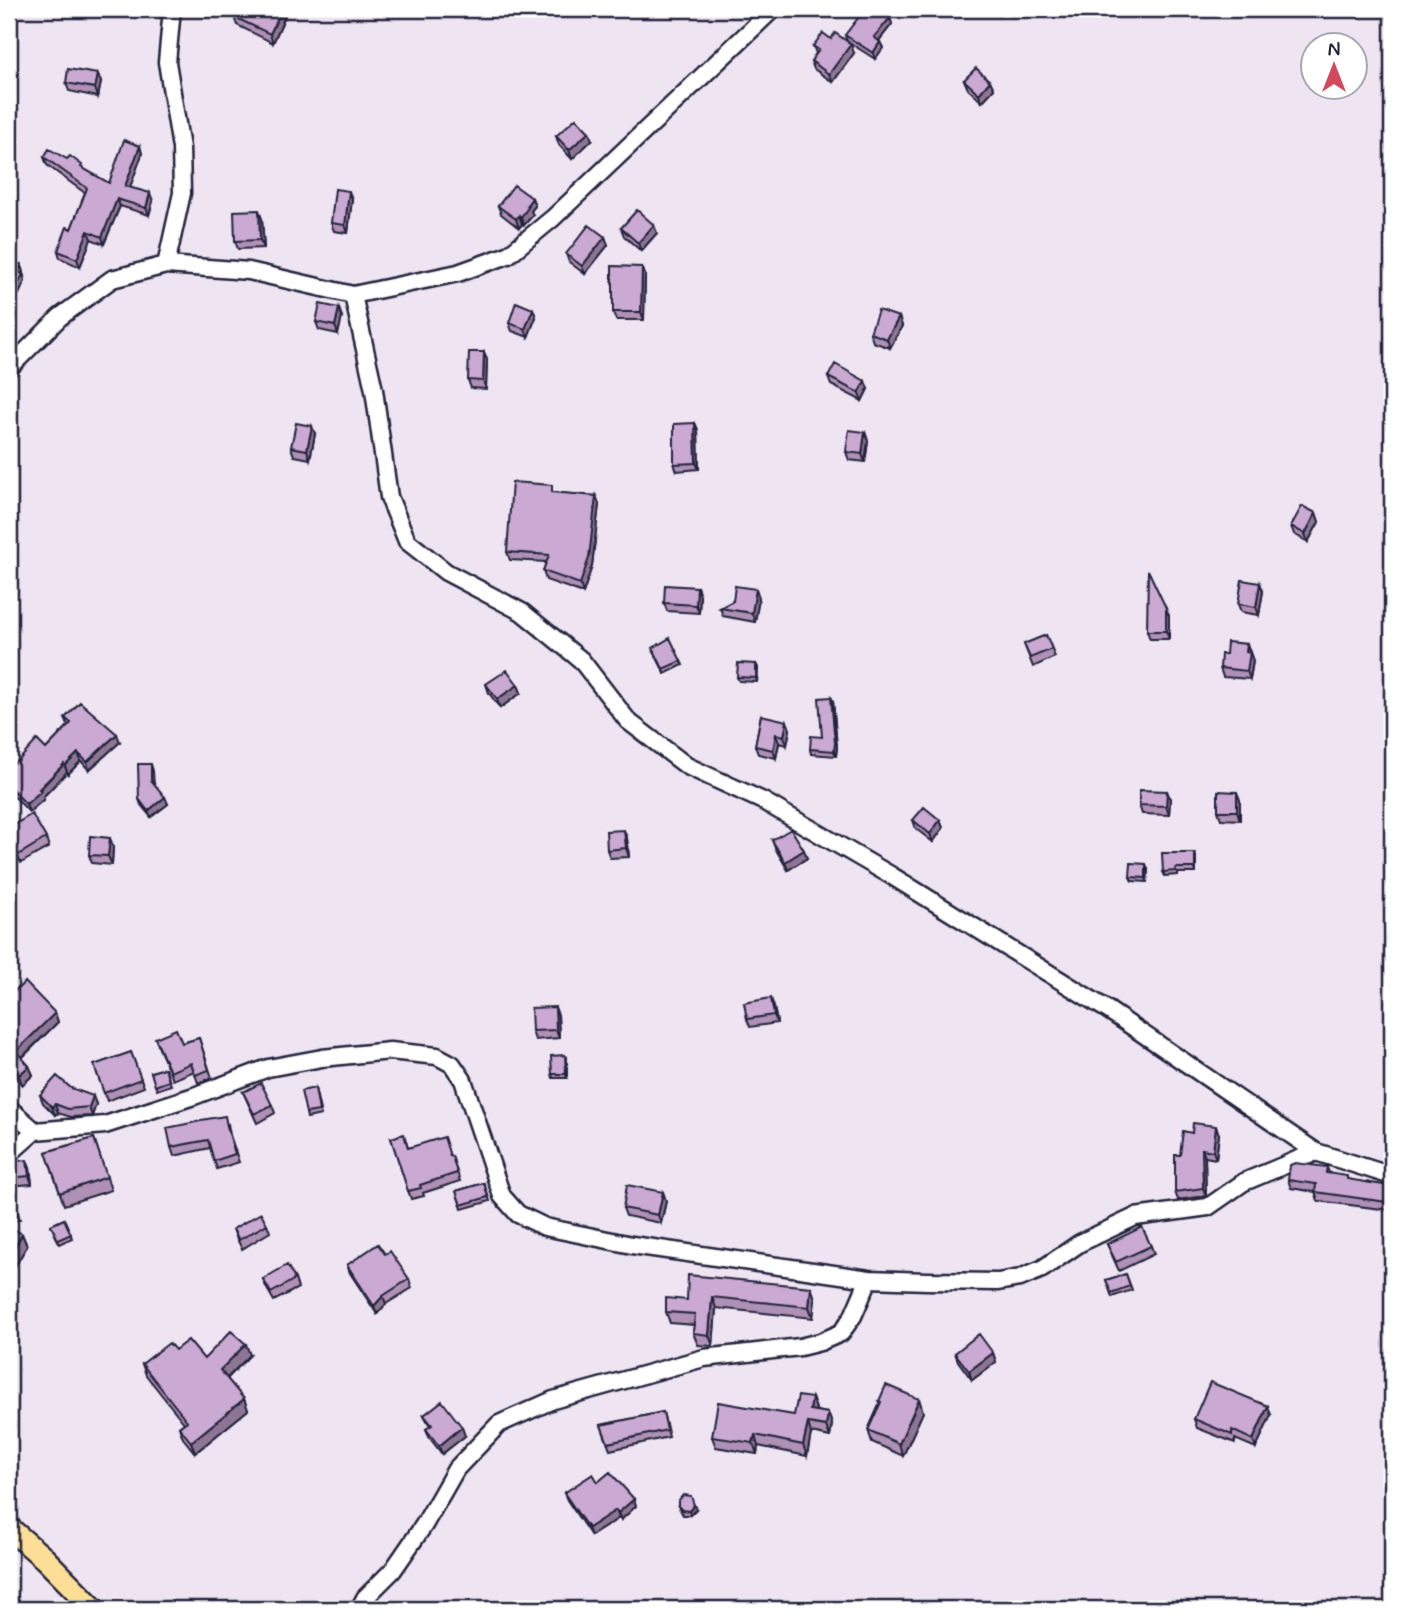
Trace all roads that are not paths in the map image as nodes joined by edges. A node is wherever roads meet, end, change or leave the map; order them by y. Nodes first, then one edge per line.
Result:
1 (172, 9) edge
2 (773, 9) edge
3 (166, 265) junction
4 (353, 295) junction
5 (9, 368) edge
6 (9, 1108) edge
7 (35, 1131) junction
8 (1316, 1153) junction
9 (9, 1154) edge
10 (1392, 1176) edge
11 (869, 1279) junction
12 (9, 1528) edge
13 (94, 1609) edge
14 (359, 1609) edge

1 - 3 street
2 - 4 street
3 - 4 street
3 - 5 street
4 - 8 street
6 - 7 street
7 - 9 street
7 - 11 street
8 - 10 street
8 - 11 street
11 - 14 street
12 - 13 main road

